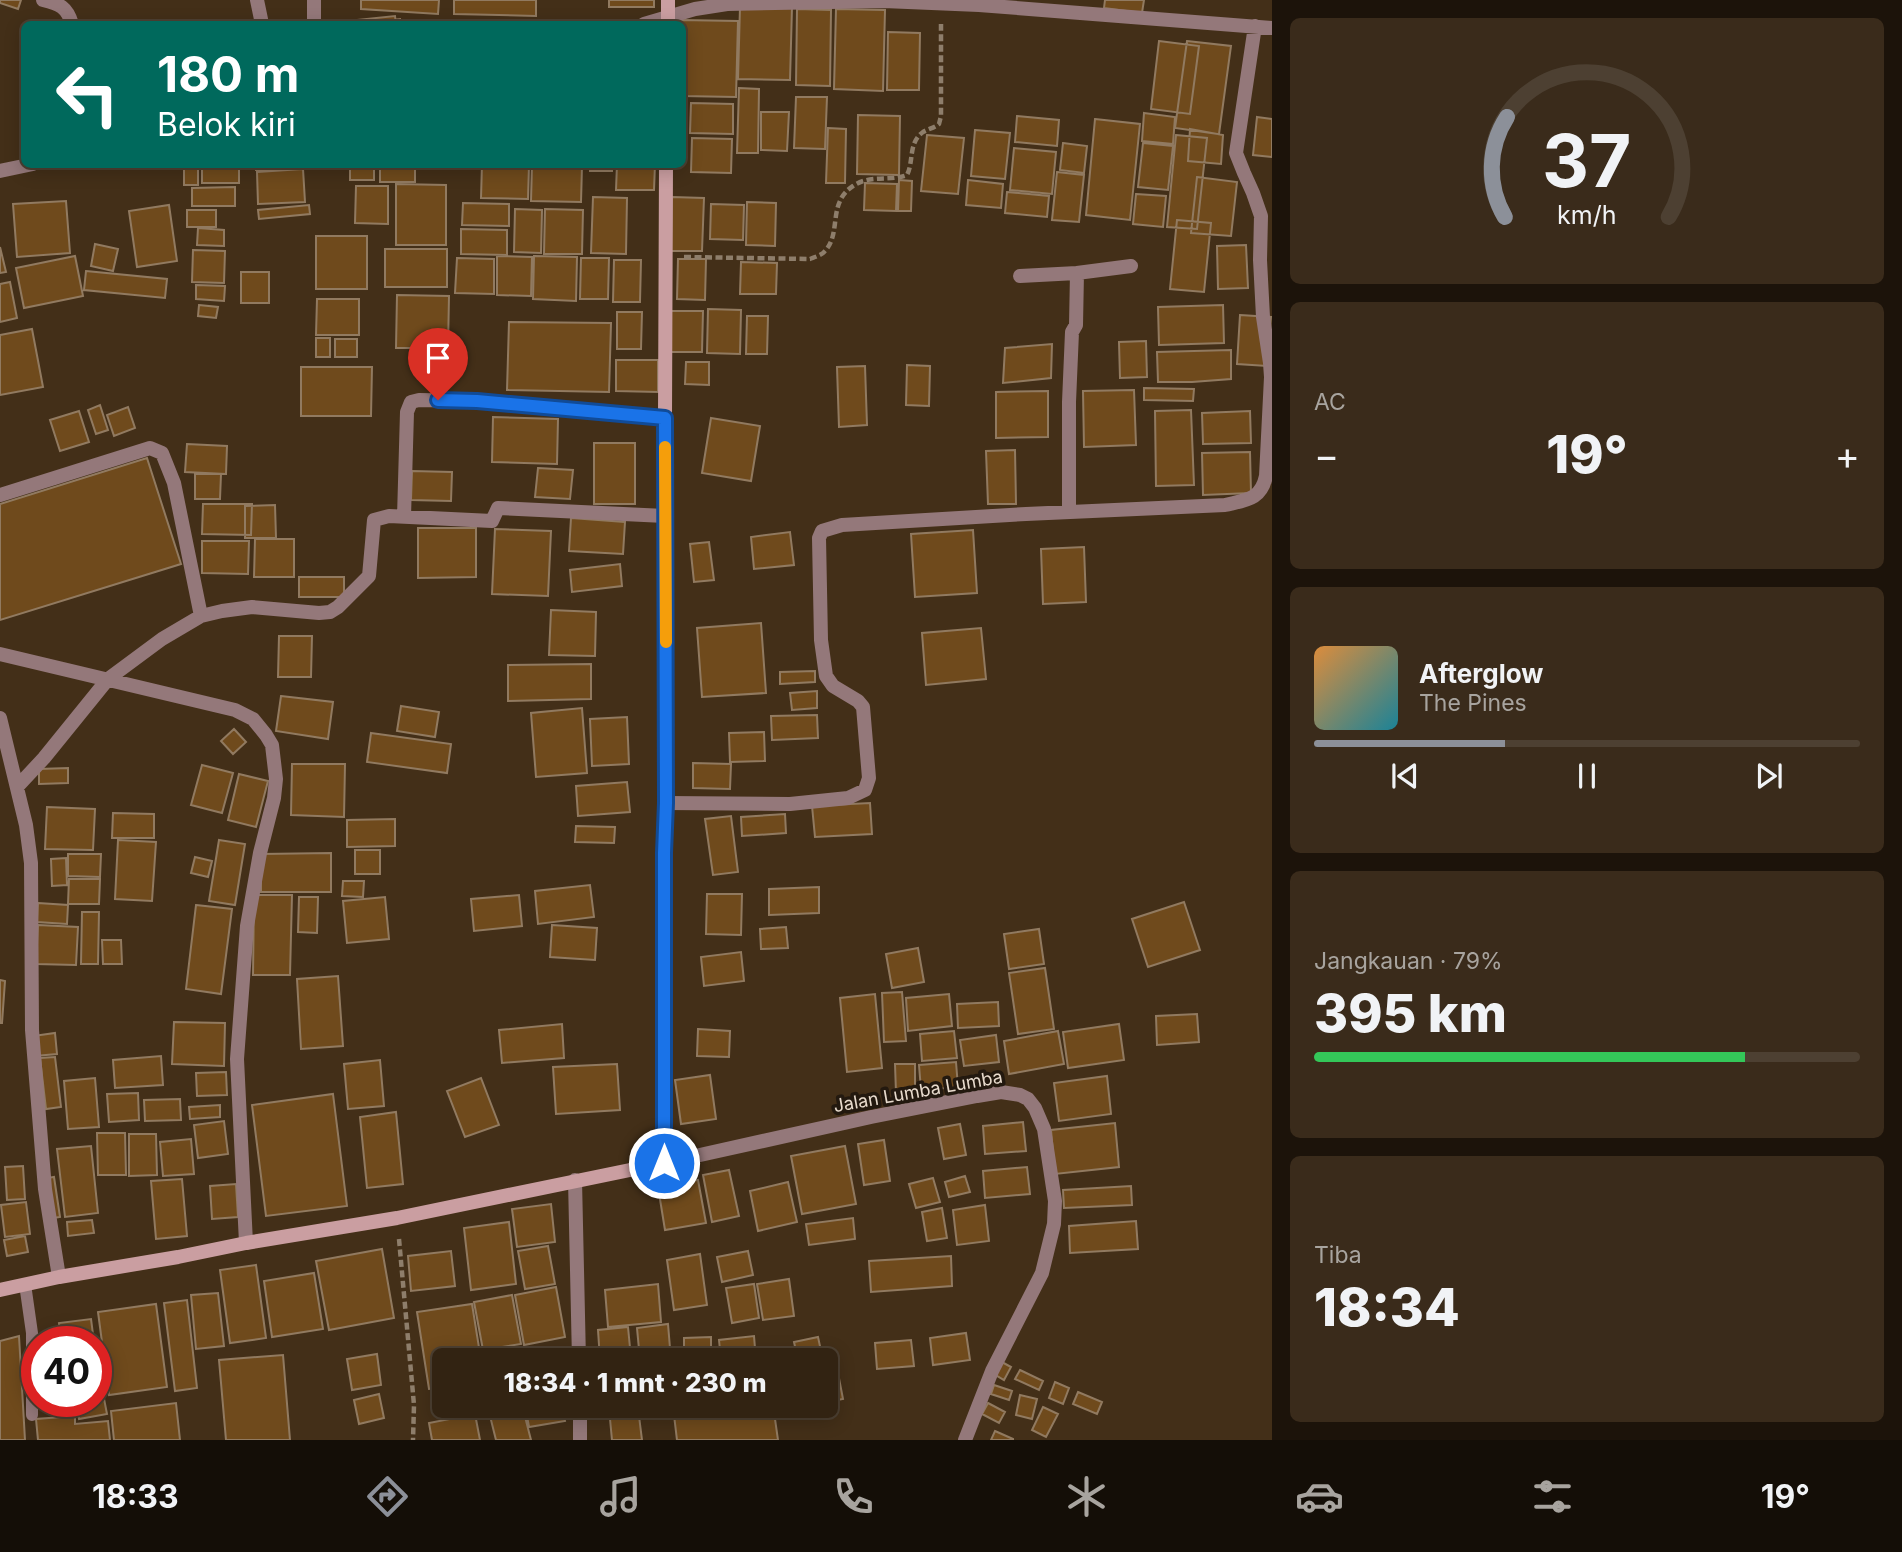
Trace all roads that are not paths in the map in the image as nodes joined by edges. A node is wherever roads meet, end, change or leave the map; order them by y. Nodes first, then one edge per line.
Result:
1 (43, 0) edge
2 (257, 0) edge
3 (314, 0) edge
4 (668, 0) edge
5 (71, 21) edge
6 (261, 21) edge
7 (314, 21) edge
8 (668, 21) edge
9 (670, 21) edge
10 (1255, 26) junction
11 (1272, 28) edge
12 (21, 167) edge
13 (666, 168) edge
14 (0, 171) edge
15 (1132, 265) dead end
16 (1077, 273) junction
17 (1020, 276) dead end
18 (1271, 363) edge
19 (665, 418) junction
20 (0, 495) edge
21 (1069, 512) junction
22 (665, 516) junction
23 (404, 517) junction
24 (201, 615) junction
25 (0, 654) edge
26 (108, 679) junction
27 (0, 718) edge
28 (17, 787) junction
29 (666, 803) junction
30 (664, 1163) junction
31 (575, 1180) junction
32 (246, 1243) junction
33 (59, 1277) junction
34 (26, 1284) junction
35 (0, 1290) edge
36 (31, 1326) edge
37 (579, 1348) edge
38 (580, 1418) edge
39 (580, 1440) edge
40 (965, 1440) edge

1 - 5 street
2 - 6 street
3 - 7 street
4 - 8 street
9 - 10 street
10 - 11 street
10 - 18 street
12 - 14 street
13 - 19 street
15 - 16 street
16 - 17 street
16 - 21 street
18 - 21 street
19 - 22 street
19 - 23 street
20 - 24 street
21 - 29 street
22 - 23 street
22 - 29 street
23 - 24 street
24 - 26 street
25 - 26 street
26 - 28 street
26 - 32 street
27 - 28 street
28 - 33 street
29 - 30 street
30 - 31 street
30 - 40 street, Jalan Lumba Lumba
31 - 32 street
31 - 37 street
32 - 33 street
33 - 34 street
34 - 35 street
34 - 36 lane
38 - 39 street

